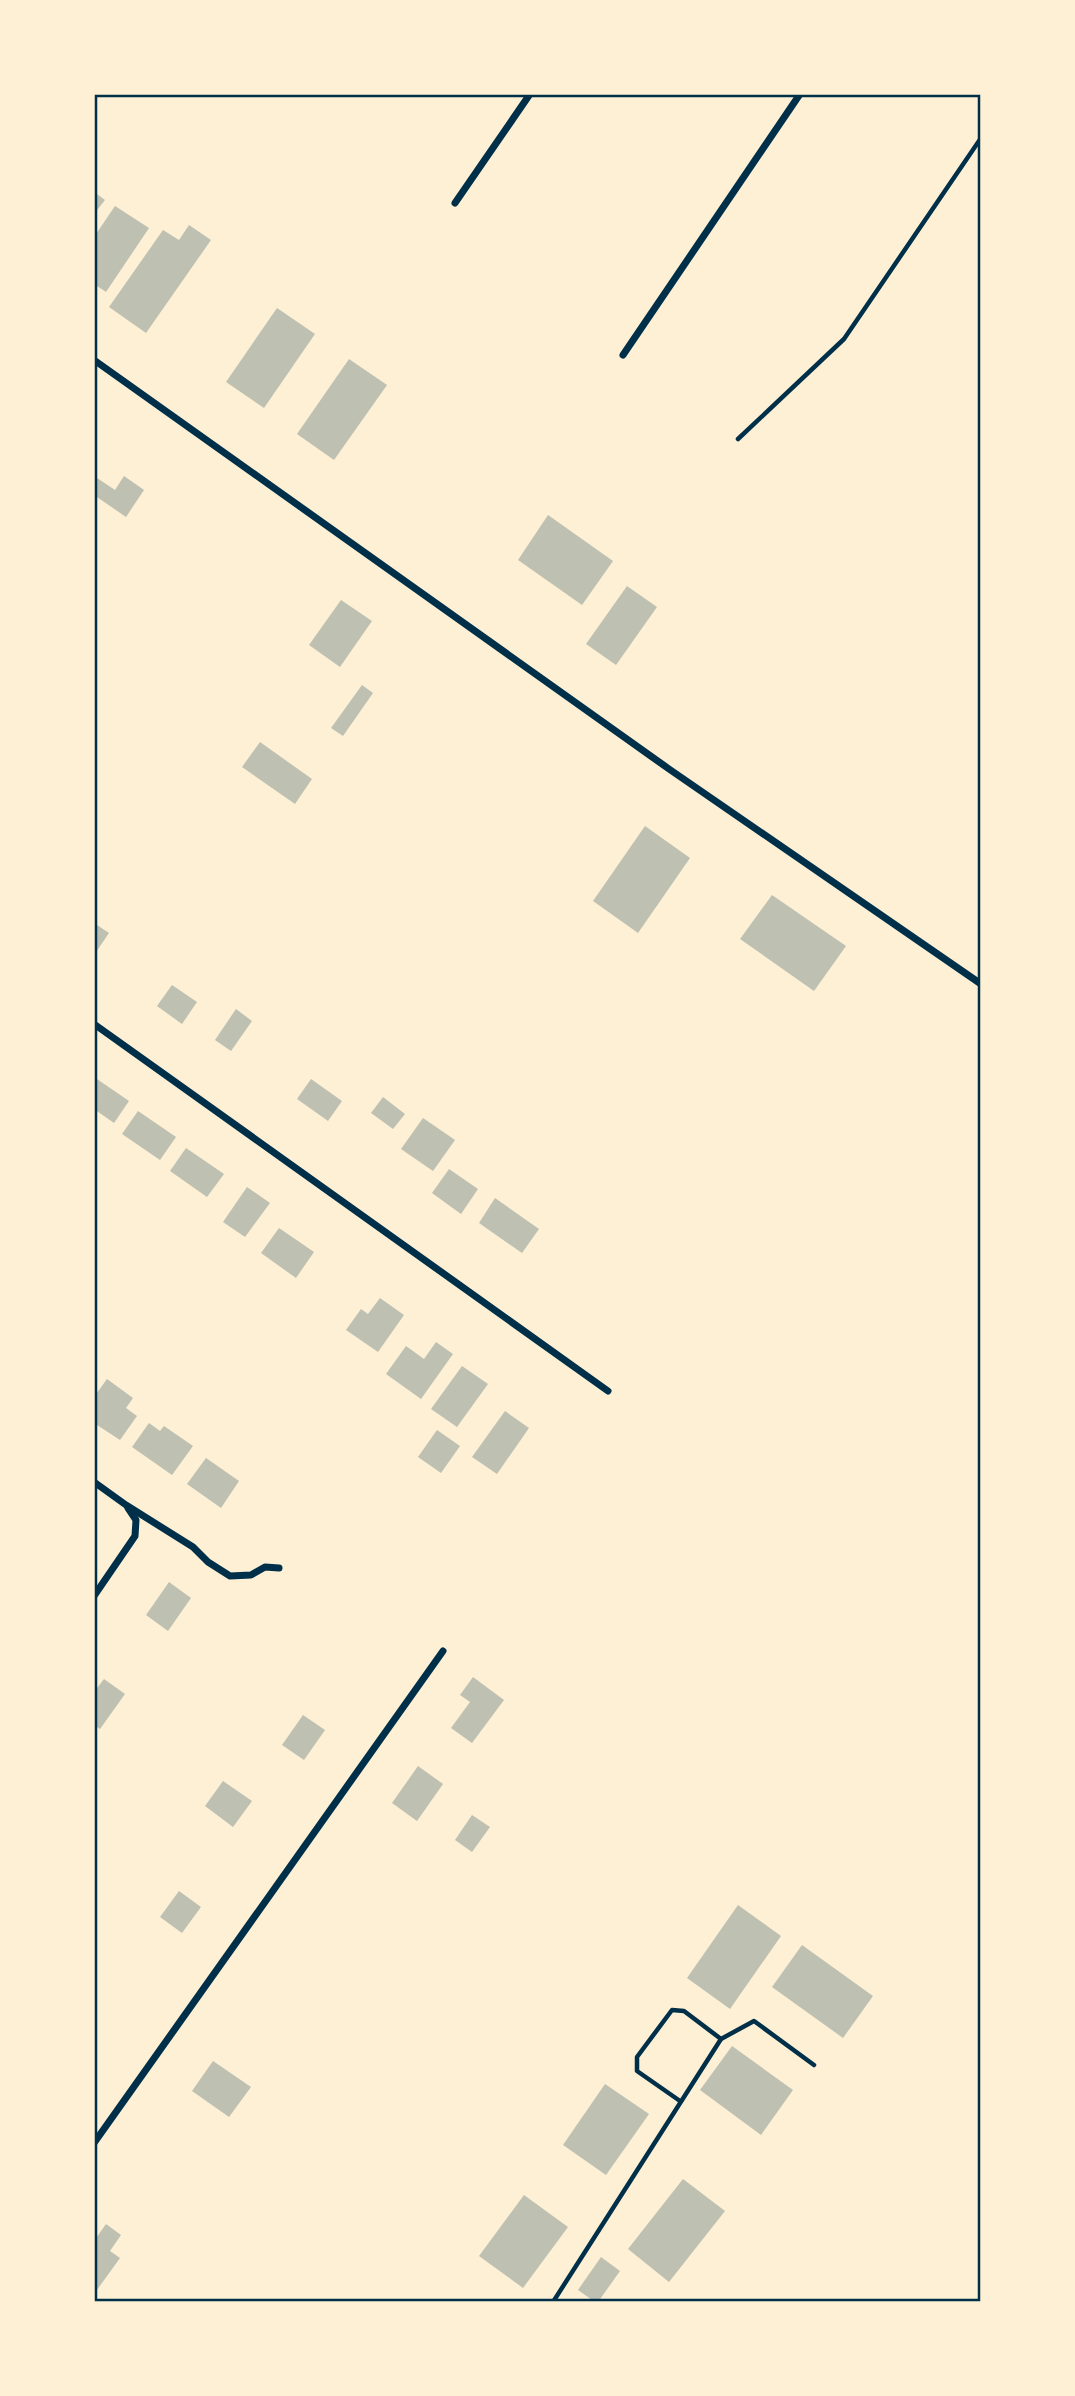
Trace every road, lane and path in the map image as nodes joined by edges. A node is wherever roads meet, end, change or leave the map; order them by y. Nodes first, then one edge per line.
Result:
1 (530, 94) edge
2 (800, 94) edge
3 (981, 138) edge
4 (455, 204) dead end
5 (623, 355) dead end
6 (94, 360) edge
7 (737, 439) dead end
8 (981, 984) edge
9 (94, 1024) edge
10 (608, 1391) dead end
11 (94, 1482) edge
12 (126, 1505) junction
13 (279, 1568) dead end
14 (94, 1596) edge
15 (443, 1651) dead end
16 (721, 2039) junction
17 (814, 2065) dead end
18 (680, 2101) junction
19 (94, 2143) edge
20 (553, 2301) edge

1 - 4 street
2 - 5 street
3 - 7 lane
6 - 8 street
9 - 10 street
11 - 12 street
12 - 13 street
12 - 14 street
15 - 19 street
16 - 17 lane
16 - 18 lane
16 - 18 lane
18 - 20 lane

